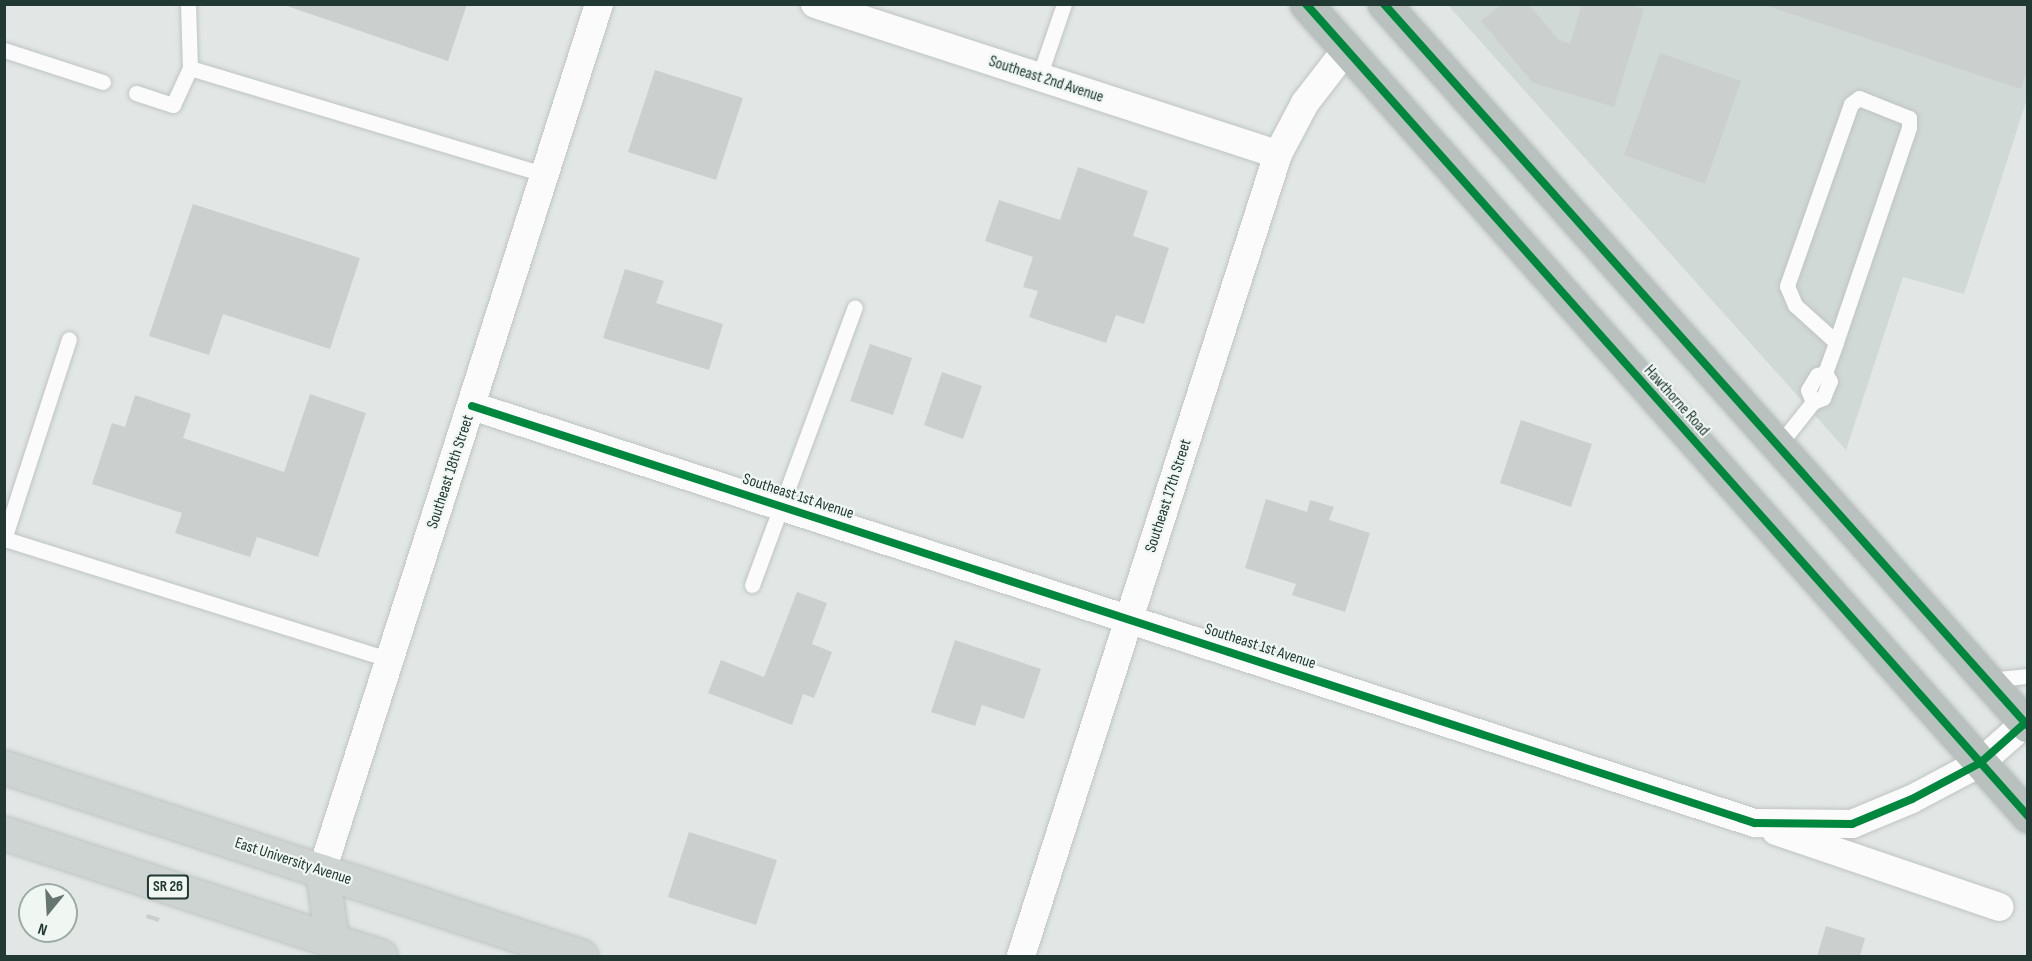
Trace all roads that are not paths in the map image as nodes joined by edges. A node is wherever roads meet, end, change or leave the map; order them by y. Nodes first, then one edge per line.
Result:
1 (188, 4) edge
2 (600, 4) edge
3 (815, 4) edge
4 (1064, 4) edge
5 (1306, 4) edge
6 (1384, 4) edge
7 (1346, 50) junction
8 (4, 51) edge
9 (190, 68) junction
10 (1039, 77) junction
11 (103, 82) dead end
12 (136, 93) dead end
13 (1278, 154) junction
14 (544, 174) junction
15 (855, 308) dead end
16 (69, 339) dead end
17 (1836, 342) junction
18 (472, 406) junction
19 (1778, 446) junction
20 (778, 505) junction
21 (4, 539) edge
22 (752, 585) dead end
23 (1130, 619) junction
24 (391, 660) junction
25 (2028, 676) edge
26 (1987, 680) junction
27 (2026, 725) edge
28 (1980, 763) junction
29 (4, 767) edge
30 (2028, 816) edge
31 (1755, 823) junction
32 (4, 833) edge
33 (322, 871) junction
34 (1999, 907) dead end
35 (330, 949) edge
36 (380, 957) edge
37 (581, 957) edge
38 (1021, 957) edge

1 - 9 lane
2 - 14 street, Southeast 18th Street
3 - 10 street, Southeast 2nd Avenue
4 - 10 lane
5 - 7 highway, Hawthorne Road
6 - 19 highway
7 - 13 street, Southeast 17th Street
7 - 28 highway, Hawthorne Road
8 - 11 lane
9 - 12 lane
9 - 14 lane
10 - 13 street, Southeast 2nd Avenue
13 - 23 street, Southeast 17th Street
14 - 18 street, Southeast 18th Street
15 - 20 lane
16 - 21 lane
17 - 17 lane
17 - 19 lane
18 - 20 street, Southeast 1st Avenue
18 - 24 street, Southeast 18th Street
19 - 26 highway
20 - 22 lane
20 - 23 street, Southeast 1st Avenue
21 - 24 lane
23 - 31 street, Southeast 1st Avenue
23 - 38 street, Southeast 17th Street
24 - 33 street, Southeast 18th Street
25 - 26 lane
26 - 27 highway
27 - 28 street, Southeast 1st Avenue
28 - 30 highway, Hawthorne Road
28 - 31 street, Southeast 1st Avenue
29 - 33 main road, East University Avenue
31 - 34 street
32 - 35 main road, SR 26
33 - 35 main road
33 - 37 main road, East University Avenue
35 - 36 main road, SR 26

